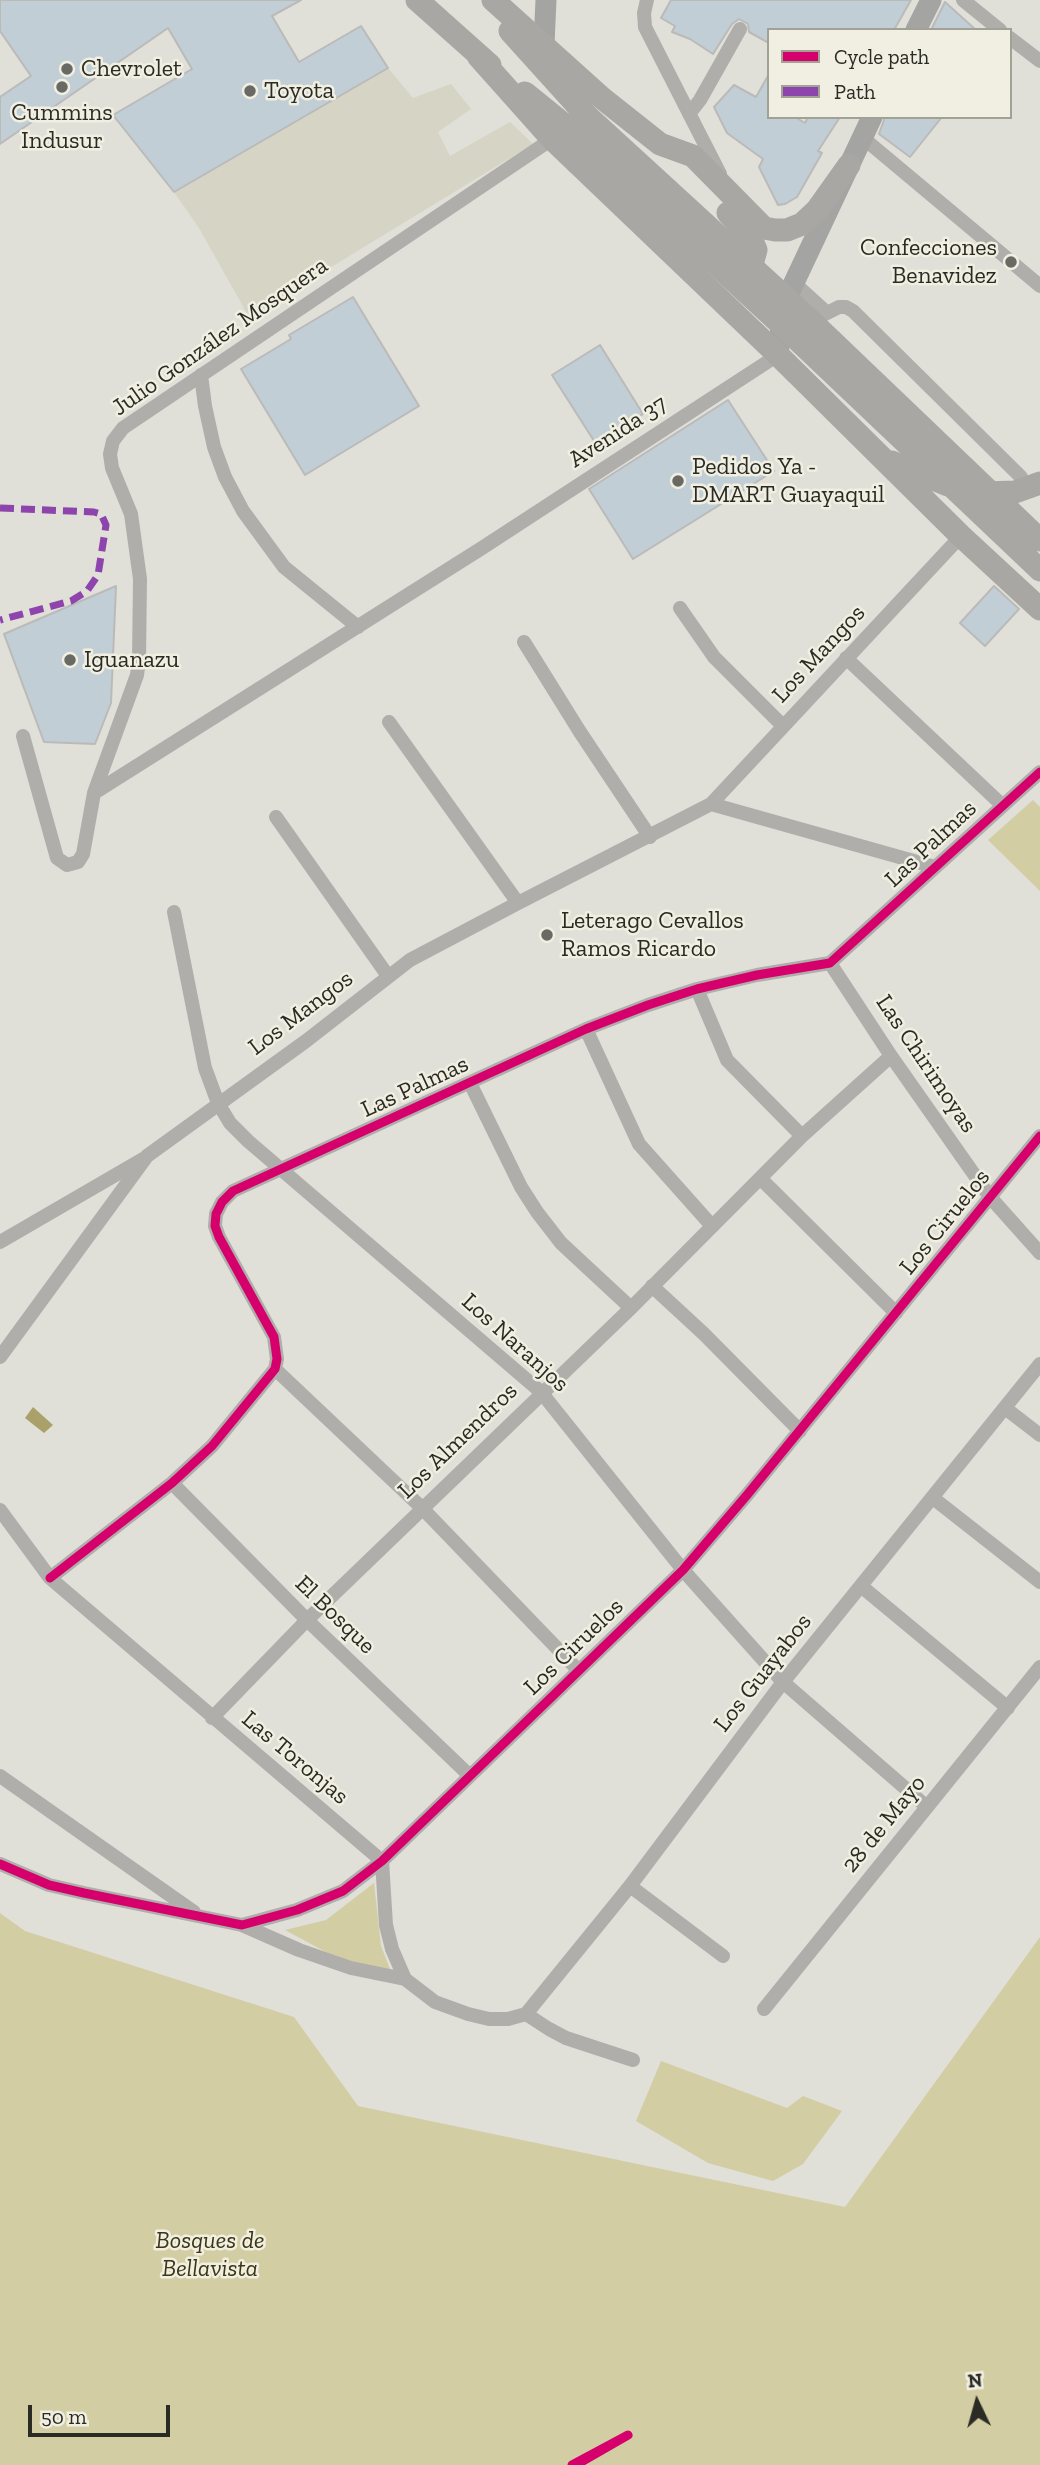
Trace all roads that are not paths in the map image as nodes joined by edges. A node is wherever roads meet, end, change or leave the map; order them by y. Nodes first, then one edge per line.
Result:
1 (417, 0) edge
2 (482, 0) edge
3 (493, 0) edge
4 (546, 0) edge
5 (647, 0) edge
6 (931, 0) edge
7 (963, 0) edge
8 (917, 28) edge
9 (998, 28) edge
10 (740, 29) dead end
11 (1012, 40) edge
12 (544, 44) junction
13 (1040, 61) edge
14 (689, 114) junction
15 (871, 119) edge
16 (568, 126) junction
17 (862, 137) junction
18 (660, 144) junction
19 (849, 165) junction
20 (730, 194) junction
21 (793, 282) junction
22 (705, 285) junction
23 (1040, 286) edge
24 (783, 306) junction
25 (826, 313) junction
26 (798, 328) junction
27 (778, 355) junction
28 (201, 375) junction
29 (883, 459) junction
30 (1031, 480) edge
31 (984, 493) junction
32 (961, 536) junction
33 (1040, 540) edge
34 (1040, 555) edge
35 (1040, 570) edge
36 (1038, 607) edge
37 (680, 608) dead end
38 (358, 627) junction
39 (524, 642) dead end
40 (846, 658) junction
41 (389, 722) dead end
42 (783, 726) junction
43 (23, 736) dead end
44 (1040, 772) edge
45 (94, 793) junction
46 (711, 804) junction
47 (1002, 805) junction
48 (276, 817) dead end
49 (650, 837) junction
50 (935, 867) junction
51 (518, 903) junction
52 (174, 912) dead end
53 (830, 963) junction
54 (387, 976) junction
55 (697, 989) junction
56 (586, 1029) junction
57 (891, 1056) junction
58 (470, 1083) junction
59 (218, 1103) junction
60 (802, 1136) junction
61 (1040, 1136) edge
62 (147, 1156) junction
63 (281, 1170) junction
64 (761, 1179) junction
65 (990, 1197) junction
66 (712, 1226) junction
67 (0, 1242) edge
68 (1040, 1253) edge
69 (652, 1286) junction
70 (631, 1308) junction
71 (897, 1313) junction
72 (0, 1357) edge
73 (1040, 1364) edge
74 (275, 1369) junction
75 (541, 1392) junction
76 (1005, 1408) junction
77 (800, 1431) junction
78 (1040, 1435) edge
79 (172, 1483) junction
80 (933, 1498) junction
81 (422, 1508) junction
82 (0, 1510) edge
83 (683, 1570) junction
84 (50, 1578) junction
85 (1040, 1582) edge
86 (862, 1586) junction
87 (307, 1620) junction
88 (1040, 1667) edge
89 (578, 1670) junction
90 (783, 1682) junction
91 (1008, 1708) junction
92 (212, 1718) junction
93 (469, 1775) junction
94 (0, 1776) edge
95 (927, 1807) junction
96 (382, 1861) junction
97 (0, 1864) edge
98 (631, 1886) junction
99 (199, 1916) junction
100 (242, 1925) junction
101 (723, 1956) dead end
102 (405, 1979) junction
103 (764, 2009) dead end
104 (526, 2014) junction
105 (633, 2060) dead end

1 - 16 main road
2 - 16 main road
3 - 12 main road
4 - 12 main road
5 - 14 street
6 - 8 main road
7 - 9 street
10 - 14 street
11 - 13 street
12 - 18 main road
14 - 20 street
15 - 17 main road
16 - 22 main road
16 - 28 street, Julio González Mosquera
16 - 33 main road, bridge
16 - 35 main road, bridge
17 - 19 main road
17 - 23 street
18 - 20 main road
18 - 22 main road
19 - 20 main road
19 - 21 main road
21 - 24 main road
21 - 25 street
22 - 27 main road
24 - 26 main road
24 - 27 main road
25 - 26 street
25 - 30 street
26 - 31 main road
27 - 29 main road
27 - 38 street, Avenida 37
28 - 38 street
28 - 45 street, Julio González Mosquera
29 - 31 main road
29 - 32 main road
30 - 31 main road
32 - 36 main road
32 - 40 street, Los Mangos
34 - 36 main road
37 - 42 street
38 - 45 street, Avenida 37
39 - 49 street
40 - 42 street, Los Mangos
40 - 47 street
41 - 51 street
42 - 46 street, Los Mangos
43 - 45 street
44 - 47 street, Las Palmas
46 - 49 street, Los Mangos
46 - 50 street
47 - 50 street, Las Palmas
48 - 54 street
49 - 51 street, Los Mangos
50 - 53 street, Las Palmas
51 - 54 street, Los Mangos
52 - 59 street, Los Naranjos
53 - 55 street, Las Palmas
53 - 57 street, Las Chirimoyas
54 - 59 street, Los Mangos
55 - 56 street, Las Palmas
55 - 60 street
56 - 58 street, Las Palmas
56 - 66 street
57 - 60 street, Los Almendros
57 - 65 street, Las Chirimoyas
58 - 63 street, Las Palmas
58 - 70 street
59 - 62 street, Los Mangos
59 - 63 street, Los Naranjos
60 - 64 street, Los Almendros
61 - 65 street, Los Ciruelos
62 - 67 street
62 - 72 street, Los Mangos
63 - 74 street, Las Palmas
63 - 75 street, Los Naranjos
64 - 66 street, Los Almendros
64 - 71 street
65 - 68 street, Las Chirimoyas
65 - 71 street, Los Ciruelos
66 - 69 street, Los Almendros
69 - 70 street, Los Almendros
69 - 77 street
70 - 75 street, Los Almendros
71 - 77 street, Los Ciruelos
73 - 76 street, Los Guayabos
74 - 79 street
74 - 81 street
75 - 81 street, Los Almendros
75 - 83 street, Los Naranjos
76 - 78 street
76 - 80 street, Los Guayabos
77 - 83 street, Los Ciruelos
79 - 84 street
79 - 87 street, El Bosque
80 - 85 street
80 - 86 street, Los Guayabos
81 - 87 street, Los Almendros
81 - 89 street
82 - 84 street, Las Toronjas
83 - 89 street, Los Ciruelos
83 - 90 street, Los Naranjos
84 - 92 street, Las Toronjas
86 - 90 street, Los Guayabos
86 - 91 street
87 - 92 street, Los Almendros
87 - 93 street, El Bosque
88 - 91 street, 28 de Mayo
89 - 93 street, Los Ciruelos
90 - 95 street, Los Naranjos
90 - 98 street, Los Guayabos
91 - 95 street, 28 de Mayo
92 - 96 street, Las Toronjas
93 - 96 street, Los Ciruelos
94 - 99 street
95 - 103 street, 28 de Mayo
96 - 100 street, Los Ciruelos
96 - 102 street
97 - 99 street, Los Ciruelos
98 - 101 street
98 - 104 street, Los Guayabos
99 - 100 street, Los Ciruelos
100 - 102 street
102 - 104 street
104 - 105 street

